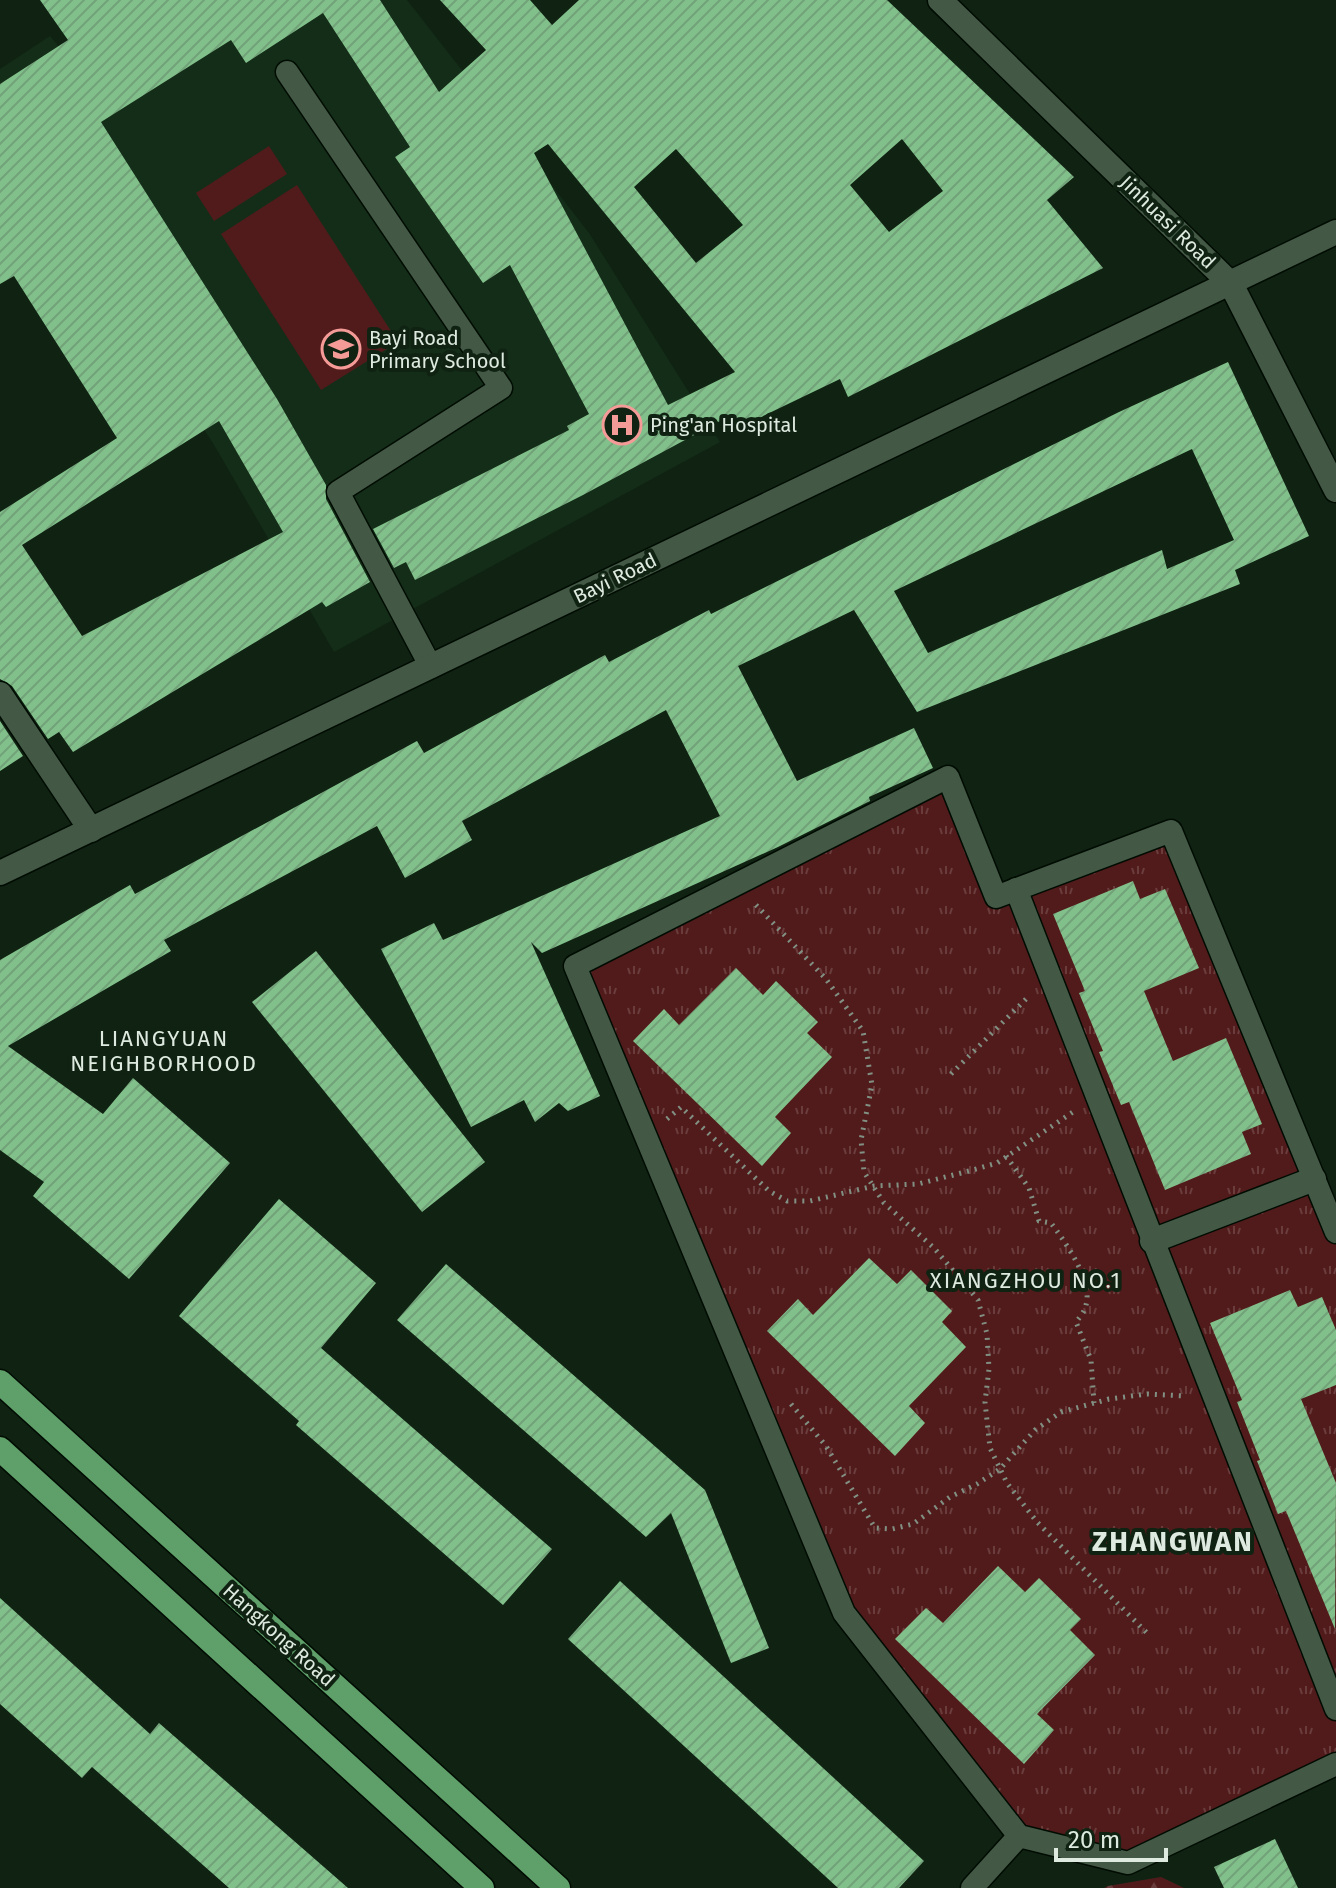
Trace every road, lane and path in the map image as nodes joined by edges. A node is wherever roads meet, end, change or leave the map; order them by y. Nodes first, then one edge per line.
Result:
1 (940, 0) edge
2 (287, 72) dead end
3 (1336, 232) edge
4 (1231, 284) junction
5 (1336, 490) edge
6 (431, 667) junction
7 (0, 694) edge
8 (91, 830) junction
9 (0, 873) edge
10 (746, 879) junction
11 (1016, 889) junction
12 (1049, 975) junction
13 (951, 1074) dead end
14 (1096, 1094) junction
15 (646, 1136) junction
16 (1006, 1156) junction
17 (1314, 1179) junction
18 (874, 1186) junction
19 (1336, 1232) edge
20 (1152, 1241) junction
21 (0, 1382) edge
22 (1214, 1398) junction
23 (1094, 1403) junction
24 (790, 1404) dead end
25 (0, 1449) edge
26 (1000, 1469) junction
27 (1147, 1633) dead end
28 (1336, 1709) edge
29 (1336, 1764) edge
30 (1019, 1836) junction
31 (482, 1888) edge
32 (558, 1888) edge
33 (972, 1888) edge

1 - 4 street, Jinhuasi Road
2 - 6 lane
3 - 4 street, Bayi Road
4 - 5 street, Jinhuasi Road
4 - 6 street, Bayi Road
6 - 8 street, Bayi Road
7 - 8 street
8 - 9 street, Bayi Road
10 - 11 lane
10 - 15 lane
10 - 18 path
11 - 12 lane
11 - 17 lane
12 - 13 path
12 - 14 lane
14 - 16 path
14 - 20 lane
15 - 18 path
15 - 30 lane
16 - 18 path
16 - 23 path
17 - 19 lane
17 - 20 street
18 - 26 path
20 - 22 lane
21 - 32 main road, Hangkong Road
22 - 23 path
22 - 28 lane
23 - 26 path
24 - 26 path
25 - 31 main road
26 - 27 path
29 - 30 lane
30 - 33 lane

